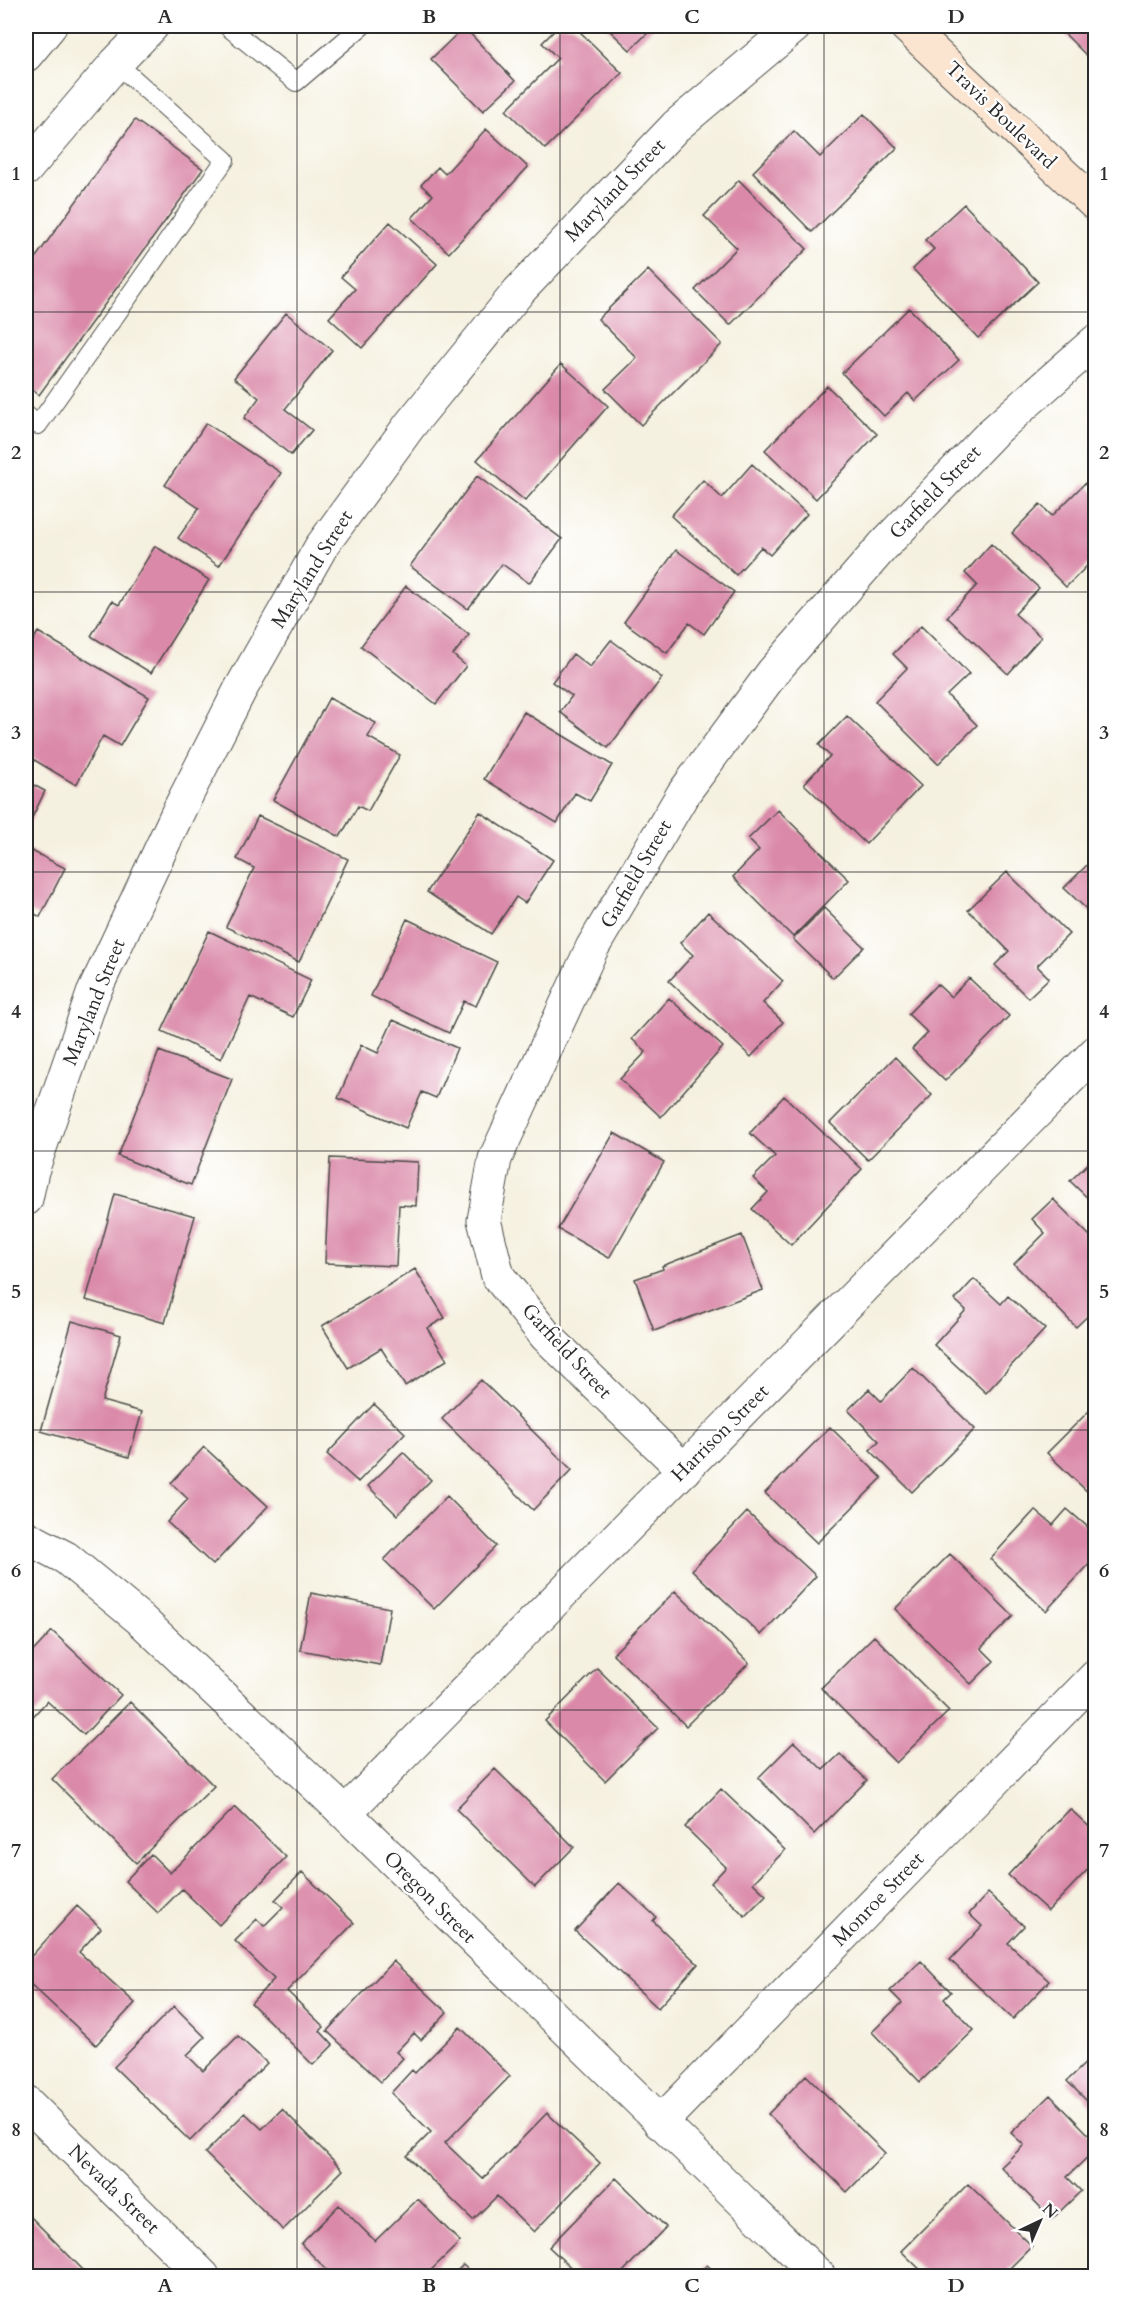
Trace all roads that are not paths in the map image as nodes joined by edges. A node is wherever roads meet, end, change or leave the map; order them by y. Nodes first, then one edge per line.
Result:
1 (50, 26) edge
2 (152, 26) edge
3 (227, 26) edge
4 (362, 26) edge
5 (795, 26) edge
6 (906, 26) edge
7 (26, 55) edge
8 (116, 63) junction
9 (26, 170) edge
10 (1095, 205) edge
11 (1095, 341) edge
12 (26, 415) edge
13 (1095, 1052) edge
14 (26, 1199) edge
15 (684, 1470) junction
16 (26, 1537) edge
17 (1095, 1676) edge
18 (345, 1813) junction
19 (26, 2102) edge
20 (660, 2123) junction
21 (203, 2277) edge
22 (819, 2277) edge

1 - 7 street
2 - 8 street
3 - 4 lane
5 - 14 street, Maryland Street
6 - 10 main road, Travis Boulevard
8 - 9 street
8 - 12 lane
11 - 15 street, Garfield Street
13 - 15 street, Harrison Street
15 - 18 street, Harrison Street
16 - 18 street, Oregon Street
17 - 20 street, Monroe Street
18 - 20 street, Oregon Street
19 - 21 street, Nevada Street
20 - 22 street, Oregon Street

